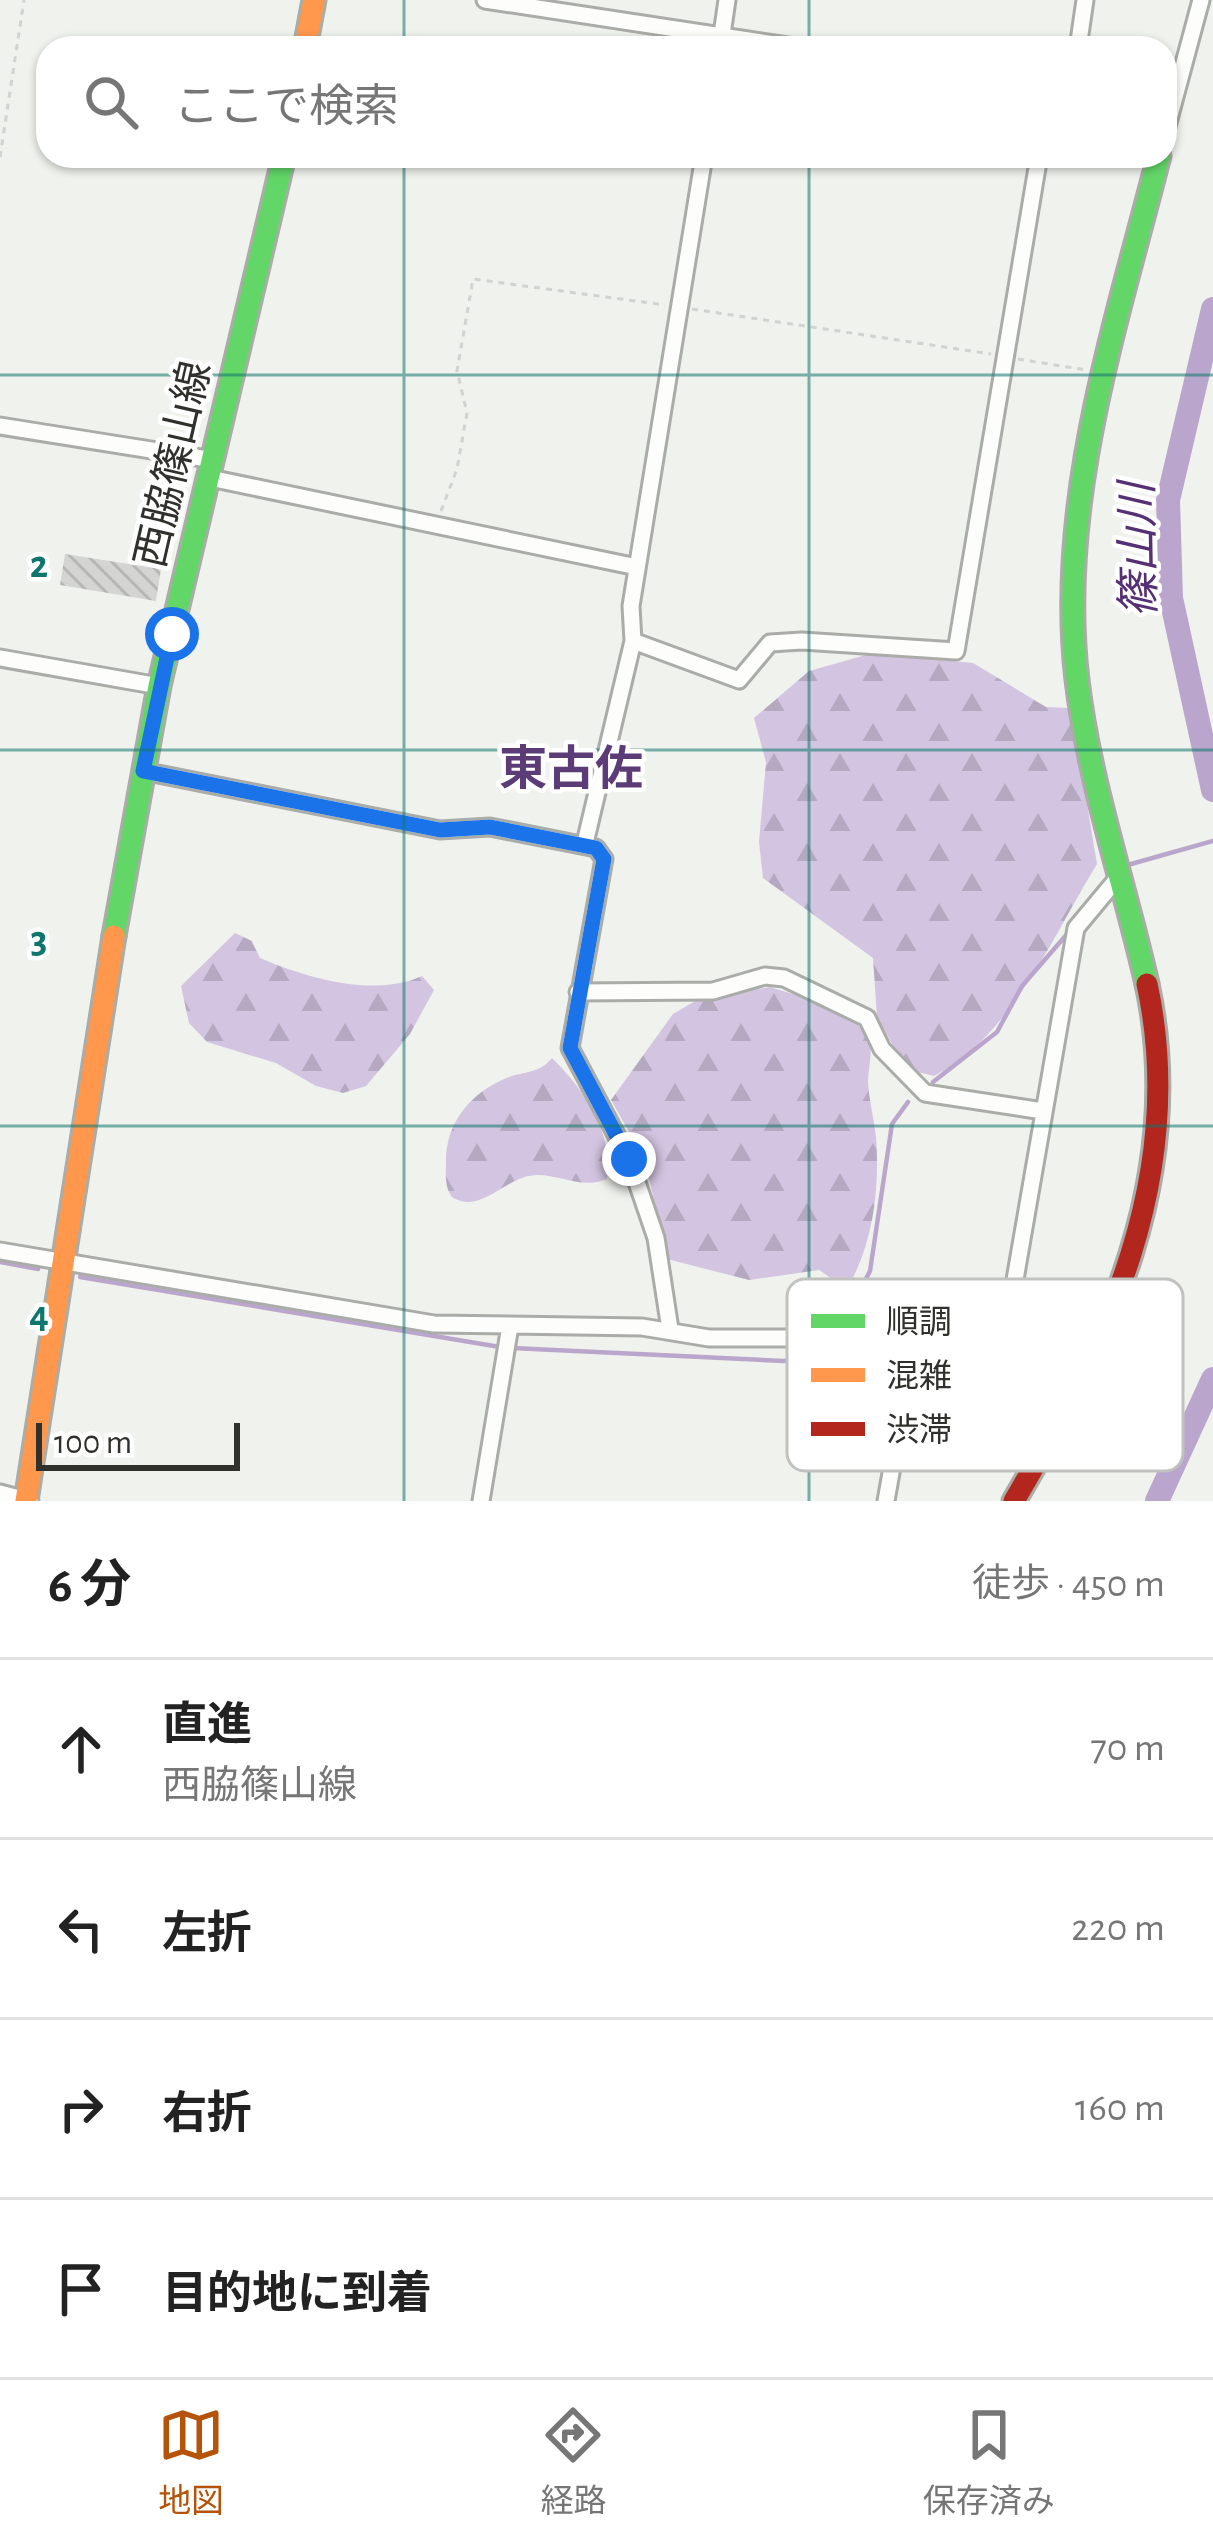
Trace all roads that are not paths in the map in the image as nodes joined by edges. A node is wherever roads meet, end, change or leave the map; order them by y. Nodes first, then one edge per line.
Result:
1 (314, 0) edge
2 (485, 0) edge
3 (727, 0) edge
4 (1085, 0) edge
5 (1201, 0) edge
6 (307, 36) edge
7 (687, 36) edge
8 (722, 36) edge
9 (1080, 36) edge
10 (1177, 77) edge
11 (281, 168) edge
12 (702, 168) edge
13 (1037, 168) edge
14 (1157, 168) edge
15 (0, 426) edge
16 (212, 469) junction
17 (638, 567) junction
18 (633, 641) junction
19 (0, 658) edge
20 (159, 686) junction
21 (143, 771) junction
22 (585, 843) junction
23 (1121, 874) junction
24 (578, 992) junction
25 (1043, 1111) junction
26 (0, 1251) edge
27 (64, 1262) junction
28 (1015, 1279) edge
29 (1122, 1279) edge
30 (510, 1326) junction
31 (670, 1329) junction
32 (787, 1338) edge
33 (891, 1471) edge
34 (1031, 1471) edge
35 (0, 1493) edge
36 (28, 1501) edge
37 (482, 1501) edge
38 (886, 1501) edge
39 (1014, 1501) edge

1 - 6 main road
2 - 7 street
3 - 8 street
4 - 9 street
5 - 10 street
11 - 16 main road, 西脇篠山線
12 - 17 street
13 - 18 street
14 - 23 main road
15 - 16 street
16 - 17 street
16 - 20 main road, 西脇篠山線
17 - 18 street
18 - 22 street
19 - 20 street
20 - 21 main road, 西脇篠山線
21 - 22 street
21 - 27 main road, 西脇篠山線
22 - 24 street
23 - 25 street
23 - 29 main road
24 - 25 street
24 - 31 street
25 - 28 street
26 - 27 street
27 - 30 street
27 - 36 main road, 西脇篠山線
30 - 31 street
30 - 37 street
31 - 32 street
33 - 38 street
34 - 39 main road
35 - 36 street

